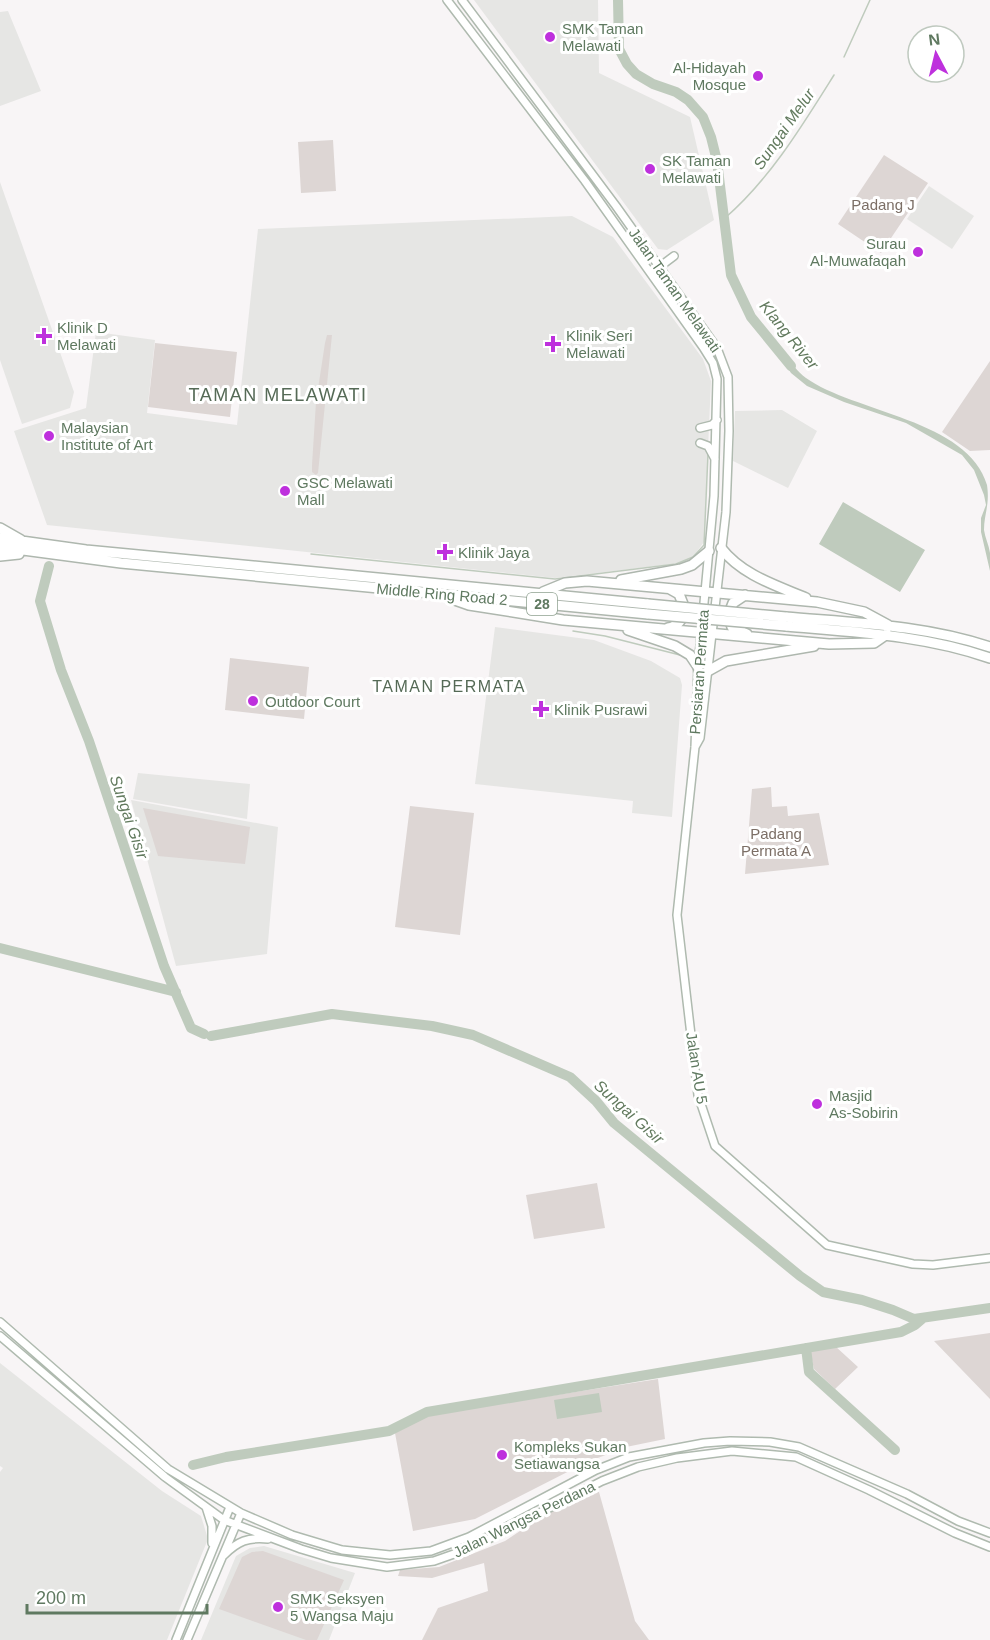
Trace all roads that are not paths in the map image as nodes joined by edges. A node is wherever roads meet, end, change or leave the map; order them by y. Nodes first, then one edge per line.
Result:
1 (447, 0) edge
2 (462, 0) edge
3 (674, 256) dead end
4 (660, 268) junction
5 (657, 283) junction
6 (717, 420) junction
7 (700, 428) dead end
8 (700, 443) dead end
9 (716, 461) junction
10 (0, 528) edge
11 (0, 538) edge
12 (26, 543) junction
13 (0, 547) edge
14 (721, 548) junction
15 (709, 550) junction
16 (31, 553) junction
17 (0, 556) edge
18 (607, 582) junction
19 (665, 588) junction
20 (705, 591) junction
21 (716, 592) junction
22 (436, 593) junction
23 (538, 593) junction
24 (745, 595) junction
25 (817, 602) junction
26 (648, 609) junction
27 (613, 624) junction
28 (662, 629) junction
29 (887, 630) junction
30 (701, 633) junction
31 (712, 634) junction
32 (759, 638) junction
33 (829, 644) junction
34 (990, 647) edge
35 (990, 658) edge
36 (698, 667) junction
37 (708, 671) junction
38 (695, 747) junction
39 (990, 1258) edge
40 (0, 1322) edge
41 (0, 1336) edge
42 (205, 1506) junction
43 (230, 1508) junction
44 (241, 1513) junction
45 (224, 1520) junction
46 (235, 1524) junction
47 (990, 1533) edge
48 (276, 1540) junction
49 (990, 1547) edge
50 (212, 1551) junction
51 (221, 1558) junction
52 (176, 1640) edge
53 (187, 1640) edge

1 - 5 main road, Jalan Taman Melawati
2 - 4 main road, Jalan Taman Melawati
3 - 4 main road
4 - 5 main road
4 - 14 main road, Jalan Taman Melawati
5 - 6 main road, Jalan Taman Melawati
6 - 7 main road
6 - 9 main road, Jalan Taman Melawati
8 - 9 main road
9 - 15 main road, Jalan Taman Melawati
10 - 12 highway
11 - 12 highway, Middle Ring Road 2 / 28
12 - 23 highway, Middle Ring Road 2 / 28
13 - 16 highway, Middle Ring Road 2 / 28
14 - 21 main road, Jalan Taman Melawati
14 - 25 highway
15 - 18 highway
15 - 20 main road, Jalan Taman Melawati
16 - 17 highway
16 - 22 highway, Middle Ring Road 2 / 28
18 - 19 highway
18 - 23 highway
19 - 20 highway
19 - 28 highway
20 - 21 highway
20 - 30 main road, Persiaran Permata
21 - 24 highway
21 - 31 main road, Jalan Taman Melawati
22 - 26 highway, Middle Ring Road 2 / 28
22 - 27 highway
23 - 26 highway, Middle Ring Road 2 / 28
24 - 25 highway
24 - 32 highway
25 - 29 highway
26 - 29 highway, Middle Ring Road 2 / 28, bridge
27 - 28 highway
27 - 36 highway
28 - 30 highway
29 - 33 highway
29 - 34 highway, Middle Ring Road 2 / 28
29 - 35 highway, Middle Ring Road 2 / 28
30 - 31 highway
30 - 36 main road, Persiaran Permata
31 - 32 highway
31 - 37 main road, Persiaran Permata
32 - 33 highway
33 - 37 highway
36 - 38 main road, Persiaran Permata
37 - 38 main road, Persiaran Permata
38 - 39 main road, Jalan AU 5
40 - 43 main road, Jalan Wangsa Perdana
41 - 42 main road, Jalan Wangsa Perdana
42 - 45 main road, Jalan Wangsa Perdana
42 - 50 main road
43 - 44 main road, Jalan Wangsa Perdana
43 - 45 main road
44 - 46 main road
44 - 47 main road, Jalan Wangsa Perdana
45 - 46 main road, Jalan Wangsa Perdana
45 - 50 main road
46 - 48 main road, Jalan Wangsa Perdana
46 - 51 main road
48 - 49 main road, Jalan Wangsa Perdana
48 - 51 main road
50 - 52 main road
51 - 53 main road

